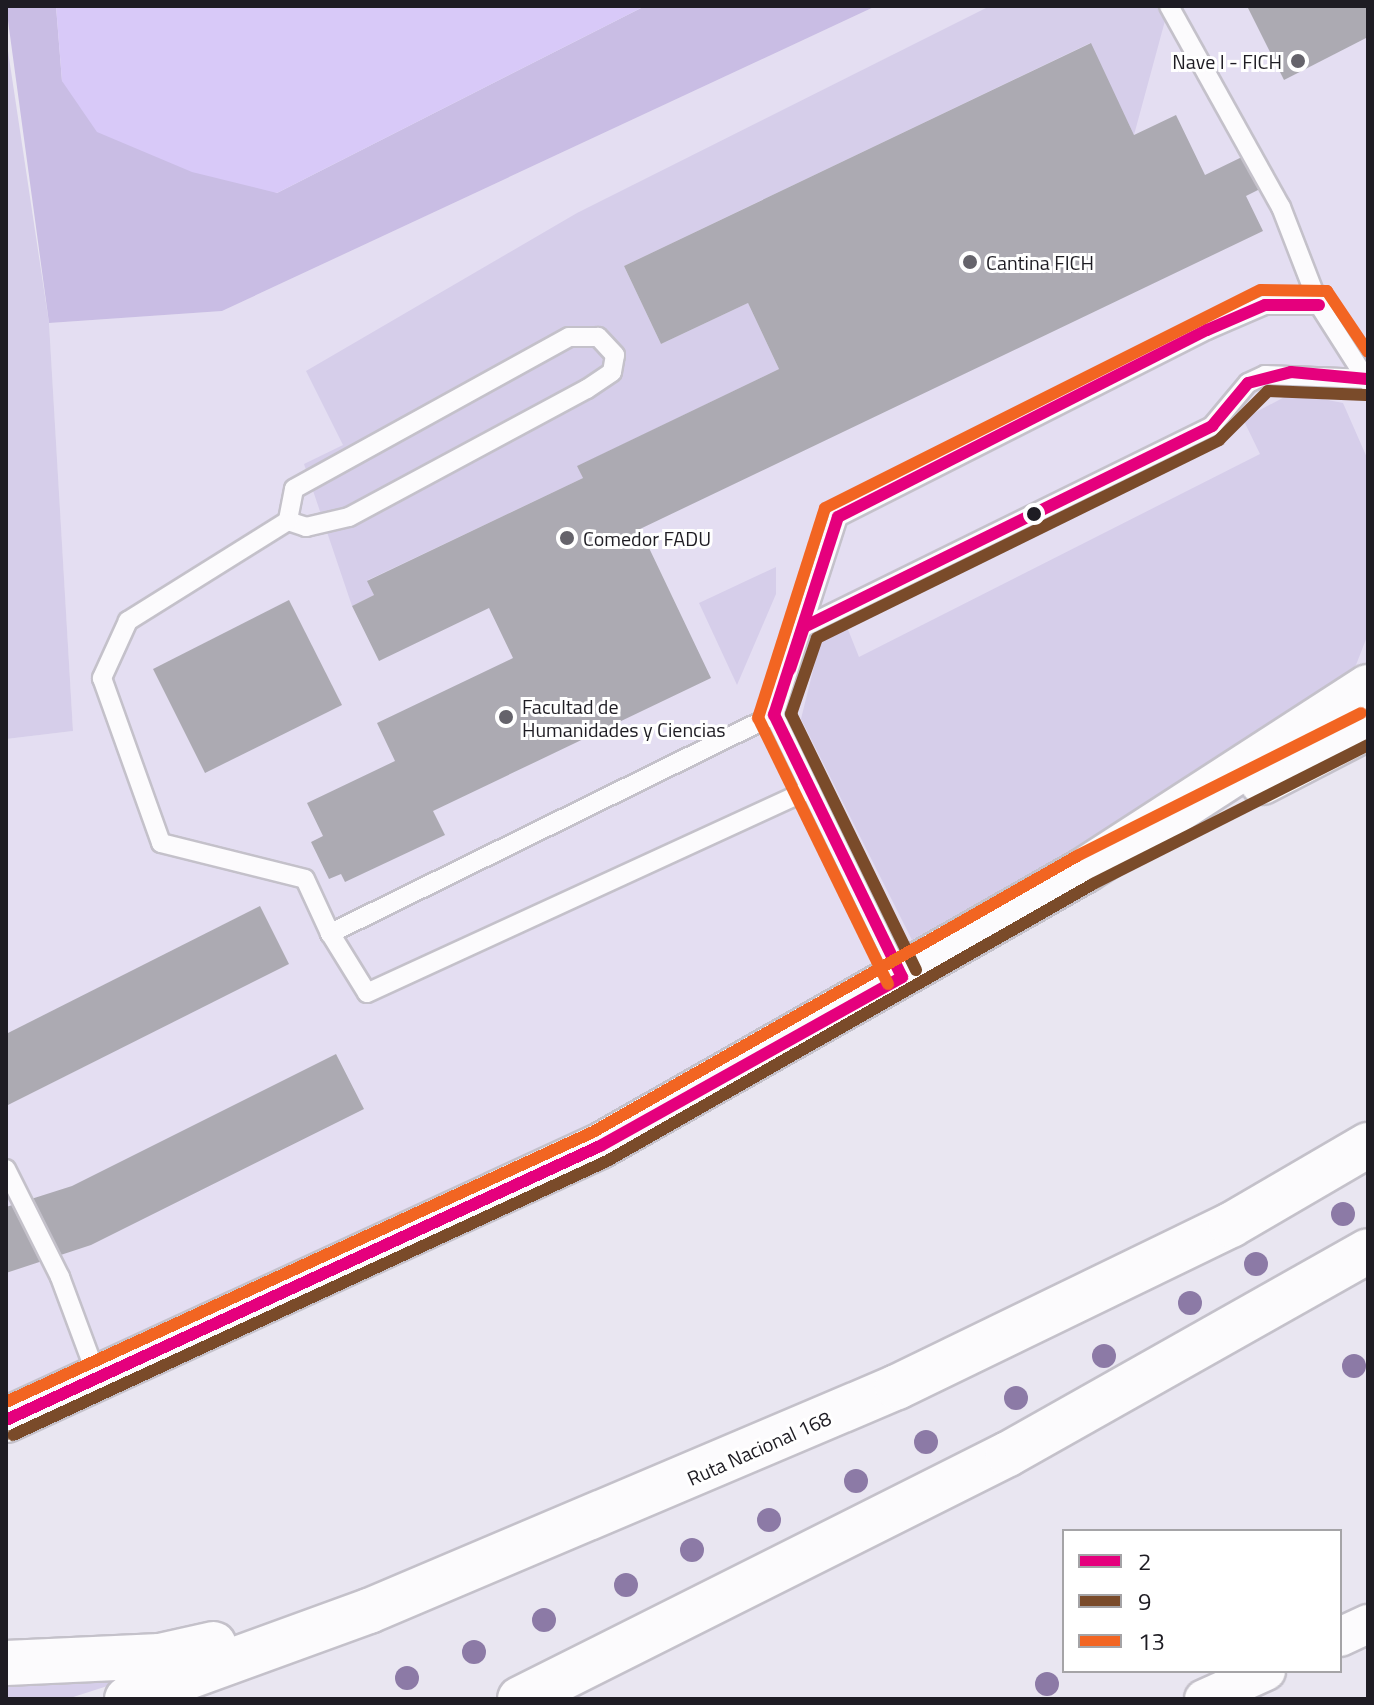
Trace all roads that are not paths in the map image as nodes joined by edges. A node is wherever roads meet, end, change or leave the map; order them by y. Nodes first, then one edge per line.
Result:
1 (1169, 6) edge
2 (1319, 305) junction
3 (1368, 380) edge
4 (288, 521) junction
5 (804, 627) junction
6 (1368, 663) edge
7 (1358, 706) edge
8 (774, 715) junction
9 (810, 789) junction
10 (330, 933) junction
11 (902, 977) junction
12 (1368, 1145) edge
13 (6, 1169) edge
14 (1368, 1251) edge
15 (98, 1379) junction
16 (6, 1420) edge
17 (369, 1611) junction
18 (1368, 1624) edge
19 (1342, 1636) edge
20 (6, 1663) edge
21 (1262, 1673) edge
22 (127, 1699) edge
23 (520, 1699) edge
24 (1204, 1699) edge

1 - 2 lane
2 - 3 lane
2 - 5 lane
3 - 5 lane
4 - 4 lane
4 - 10 lane
5 - 8 lane
6 - 7 lane
7 - 11 main road
8 - 9 lane
8 - 10 lane
9 - 10 lane
9 - 11 lane
11 - 15 main road
12 - 17 main road, Ruta Nacional 168
13 - 15 lane
14 - 23 main road
15 - 16 main road
17 - 20 main road
17 - 22 main road, Ruta Nacional 168
18 - 19 street
21 - 24 street

